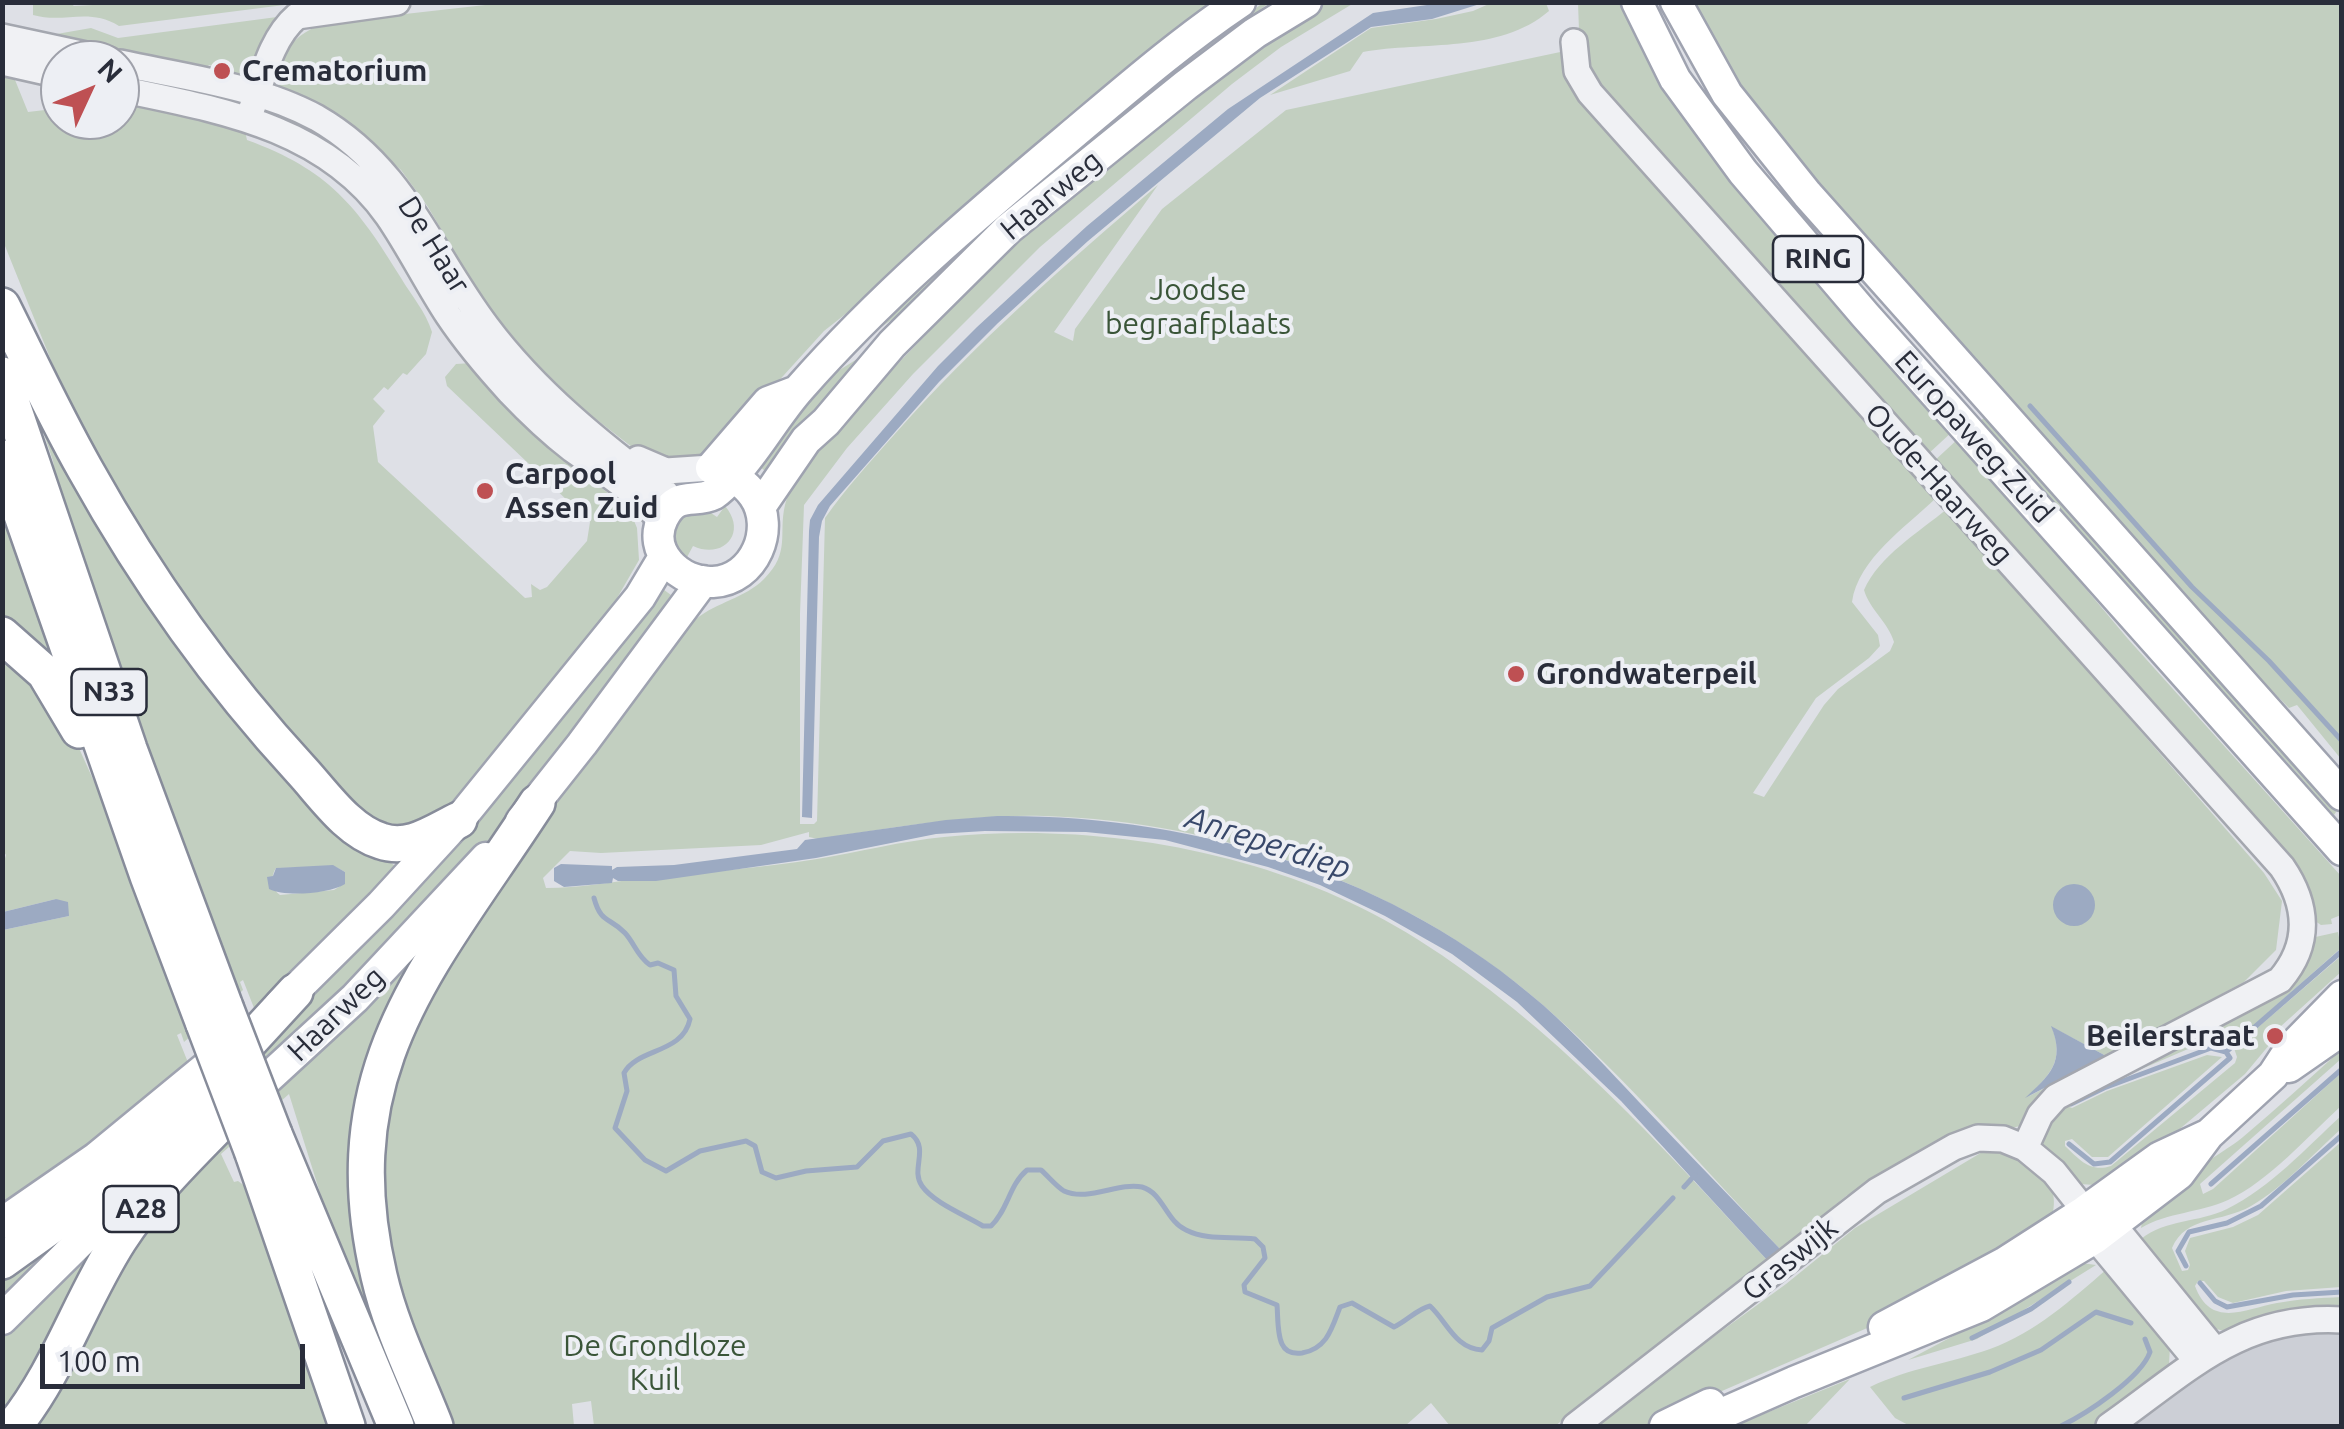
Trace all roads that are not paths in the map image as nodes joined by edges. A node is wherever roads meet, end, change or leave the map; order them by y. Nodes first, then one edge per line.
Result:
1 (397, 2) edge
2 (1240, 2) edge
3 (1306, 2) edge
4 (1637, 2) edge
5 (1676, 2) edge
6 (2, 37) edge
7 (1574, 42) dead end
8 (40, 45) edge
9 (2, 62) edge
10 (140, 69) edge
11 (40, 71) edge
12 (140, 92) edge
13 (253, 106) junction
14 (2, 306) edge
15 (2, 376) edge
16 (579, 438) junction
17 (2, 458) edge
18 (720, 477) junction
19 (655, 512) junction
20 (769, 513) junction
21 (664, 557) junction
22 (704, 585) junction
23 (2, 635) edge
24 (608, 635) junction
25 (2342, 794) edge
26 (538, 803) junction
27 (459, 820) junction
28 (2342, 850) edge
29 (148, 876) junction
30 (294, 992) junction
31 (2342, 996) edge
32 (215, 1015) junction
33 (2342, 1030) edge
34 (2273, 1075) junction
35 (240, 1103) junction
36 (264, 1144) junction
37 (2025, 1148) junction
38 (2, 1223) edge
39 (2098, 1225) junction
40 (2, 1260) edge
41 (2, 1319) edge
42 (2342, 1320) edge
43 (2205, 1354) junction
44 (14, 1426) edge
45 (347, 1426) edge
46 (396, 1426) edge
47 (435, 1426) edge
48 (1575, 1426) edge
49 (1665, 1426) edge
50 (1694, 1426) edge
51 (2109, 1426) edge

1 - 13 street
2 - 18 main road, Haarweg
3 - 20 main road, Haarweg
4 - 28 main road, Europaweg-Zuid / RING
5 - 25 main road, Europaweg-Zuid / RING
6 - 8 street
7 - 37 street, Oude-Haarweg
9 - 11 street
10 - 13 street, De Haar
12 - 13 street, De Haar
13 - 16 street, De Haar
14 - 27 highway
15 - 32 highway, N33
16 - 18 street, De Haar
16 - 19 street, De Haar
16 - 19 street, De Haar
17 - 29 highway, N33
18 - 19 main road
18 - 20 main road
18 - 22 main road
19 - 21 main road
19 - 24 main road, Haarweg
20 - 22 main road, Haarweg
21 - 22 main road
21 - 24 main road, Haarweg
22 - 26 main road, Haarweg
23 - 29 highway, N33
24 - 27 main road, Haarweg
26 - 35 main road, Haarweg
26 - 47 highway
27 - 30 main road, Haarweg
29 - 32 highway, N33
30 - 38 main road, Haarweg
30 - 40 highway, A28
31 - 34 main road
32 - 36 highway, N33, bridge
33 - 34 main road
34 - 39 main road
35 - 41 main road, Haarweg
35 - 44 highway, A28
36 - 45 highway, N33
36 - 46 highway, N33
37 - 39 street
37 - 48 street, Graswijk
39 - 43 street
39 - 49 main road
39 - 50 main road
42 - 43 street
43 - 51 street

